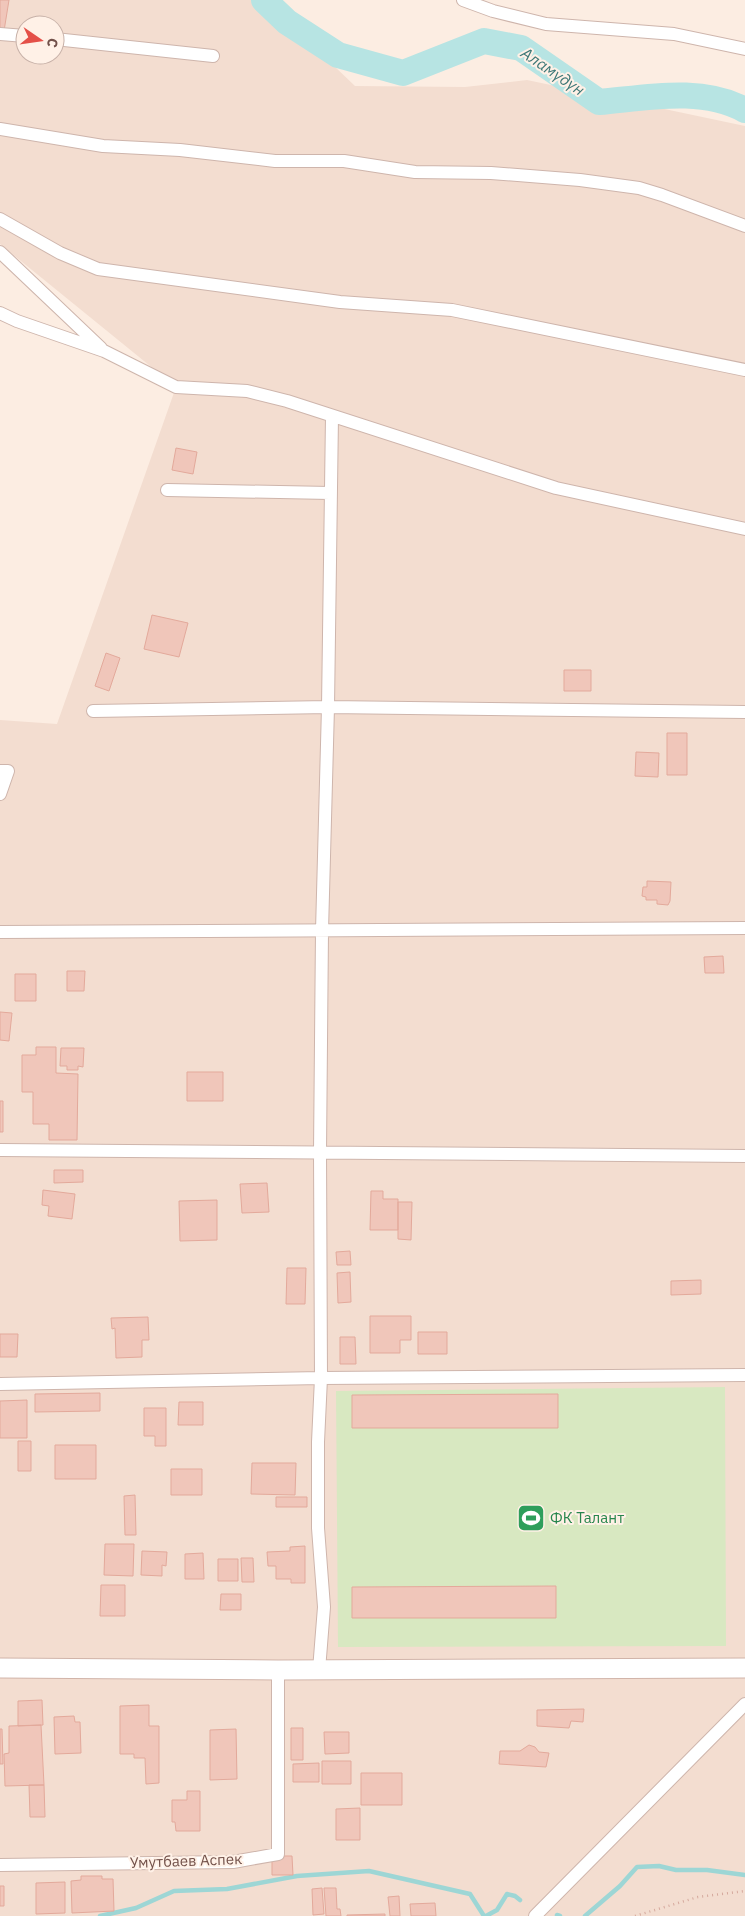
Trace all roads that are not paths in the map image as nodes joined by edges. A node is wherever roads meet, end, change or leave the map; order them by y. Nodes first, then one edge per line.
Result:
1 (463, 0) edge
2 (0, 34) edge
3 (15, 35) edge
4 (65, 40) edge
5 (745, 49) edge
6 (213, 56) dead end
7 (0, 129) edge
8 (0, 219) edge
9 (745, 226) edge
10 (0, 252) edge
11 (0, 313) edge
12 (104, 351) junction
13 (745, 370) edge
14 (332, 416) junction
15 (167, 490) dead end
16 (330, 493) junction
17 (745, 529) edge
18 (328, 707) junction
19 (93, 711) dead end
20 (745, 712) edge
21 (0, 771) edge
22 (0, 794) edge
23 (745, 928) edge
24 (322, 931) junction
25 (0, 932) edge
26 (0, 1150) edge
27 (320, 1152) junction
28 (745, 1156) edge
29 (745, 1375) edge
30 (321, 1378) junction
31 (0, 1384) edge
32 (0, 1668) edge
33 (745, 1668) edge
34 (278, 1670) junction
35 (319, 1670) junction
36 (745, 1704) edge
37 (0, 1865) edge
38 (535, 1916) edge

1 - 5 street
2 - 3 street
4 - 6 street
7 - 9 street
8 - 13 street
10 - 12 street
11 - 12 street
12 - 14 street
14 - 16 street
14 - 17 street
15 - 16 street
16 - 18 street
18 - 19 street
18 - 20 street
18 - 24 street
21 - 22 street
23 - 24 street
24 - 25 street
24 - 27 street
26 - 27 street
27 - 28 street
27 - 30 street
29 - 30 street
30 - 31 street
30 - 35 street
32 - 34 main road
33 - 35 main road
34 - 35 main road
34 - 37 street, Умутбаев Аспек
36 - 38 street

